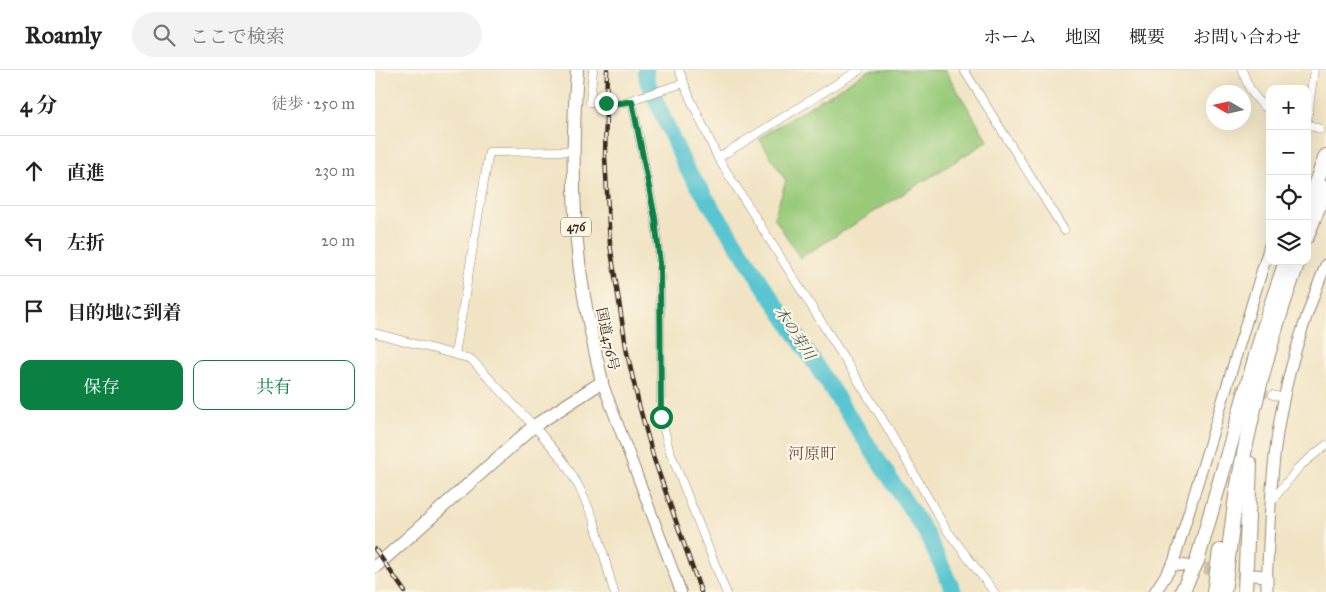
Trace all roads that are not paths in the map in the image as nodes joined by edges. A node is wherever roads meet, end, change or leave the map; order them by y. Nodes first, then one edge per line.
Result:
1 (577, 70) edge
2 (593, 70) edge
3 (679, 70) edge
4 (859, 70) edge
5 (964, 70) edge
6 (1241, 70) edge
7 (1314, 70) edge
8 (685, 83) junction
9 (1311, 93) edge
10 (635, 100) junction
11 (1266, 108) edge
12 (1311, 125) edge
13 (1320, 129) dead end
14 (573, 151) junction
15 (1326, 156) edge
16 (717, 158) junction
17 (1326, 188) edge
18 (1311, 196) edge
19 (1311, 226) edge
20 (1064, 230) dead end
21 (1266, 259) edge
22 (1326, 264) edge
23 (1285, 265) edge
24 (1297, 265) edge
25 (375, 333) edge
26 (1260, 344) junction
27 (455, 354) junction
28 (1262, 376) junction
29 (602, 382) junction
30 (1273, 395) tunnel mouth
31 (1284, 398) junction
32 (533, 426) junction
33 (1326, 445) edge
34 (1271, 502) junction
35 (1173, 564) junction
36 (1186, 566) tunnel mouth
37 (375, 567) edge
38 (1253, 575) tunnel mouth
39 (1267, 576) junction
40 (614, 592) edge
41 (681, 592) edge
42 (726, 592) edge
43 (994, 592) edge
44 (1155, 592) edge
45 (1182, 592) edge
46 (1214, 592) edge
47 (1224, 592) edge
48 (1245, 592) edge
49 (1267, 592) edge

1 - 14 highway, 国道476号 / 476
2 - 10 street
3 - 8 street
4 - 16 street
5 - 20 street
6 - 11 street
7 - 9 street
8 - 10 street
8 - 16 street
10 - 42 street
12 - 13 street
14 - 27 street
14 - 29 highway, 国道476号 / 476
15 - 18 highway
16 - 43 street
17 - 19 highway
21 - 35 street
22 - 31 street
23 - 26 highway
24 - 28 highway
25 - 27 street
26 - 45 highway
26 - 46 highway
27 - 32 street
28 - 47 highway
28 - 48 highway
29 - 32 highway, 国道476号
29 - 41 street
30 - 31 street
31 - 34 street
32 - 37 highway, 国道476号
32 - 40 street
33 - 34 street
34 - 39 street
35 - 36 main road
35 - 44 main road
38 - 39 main road
39 - 49 main road

